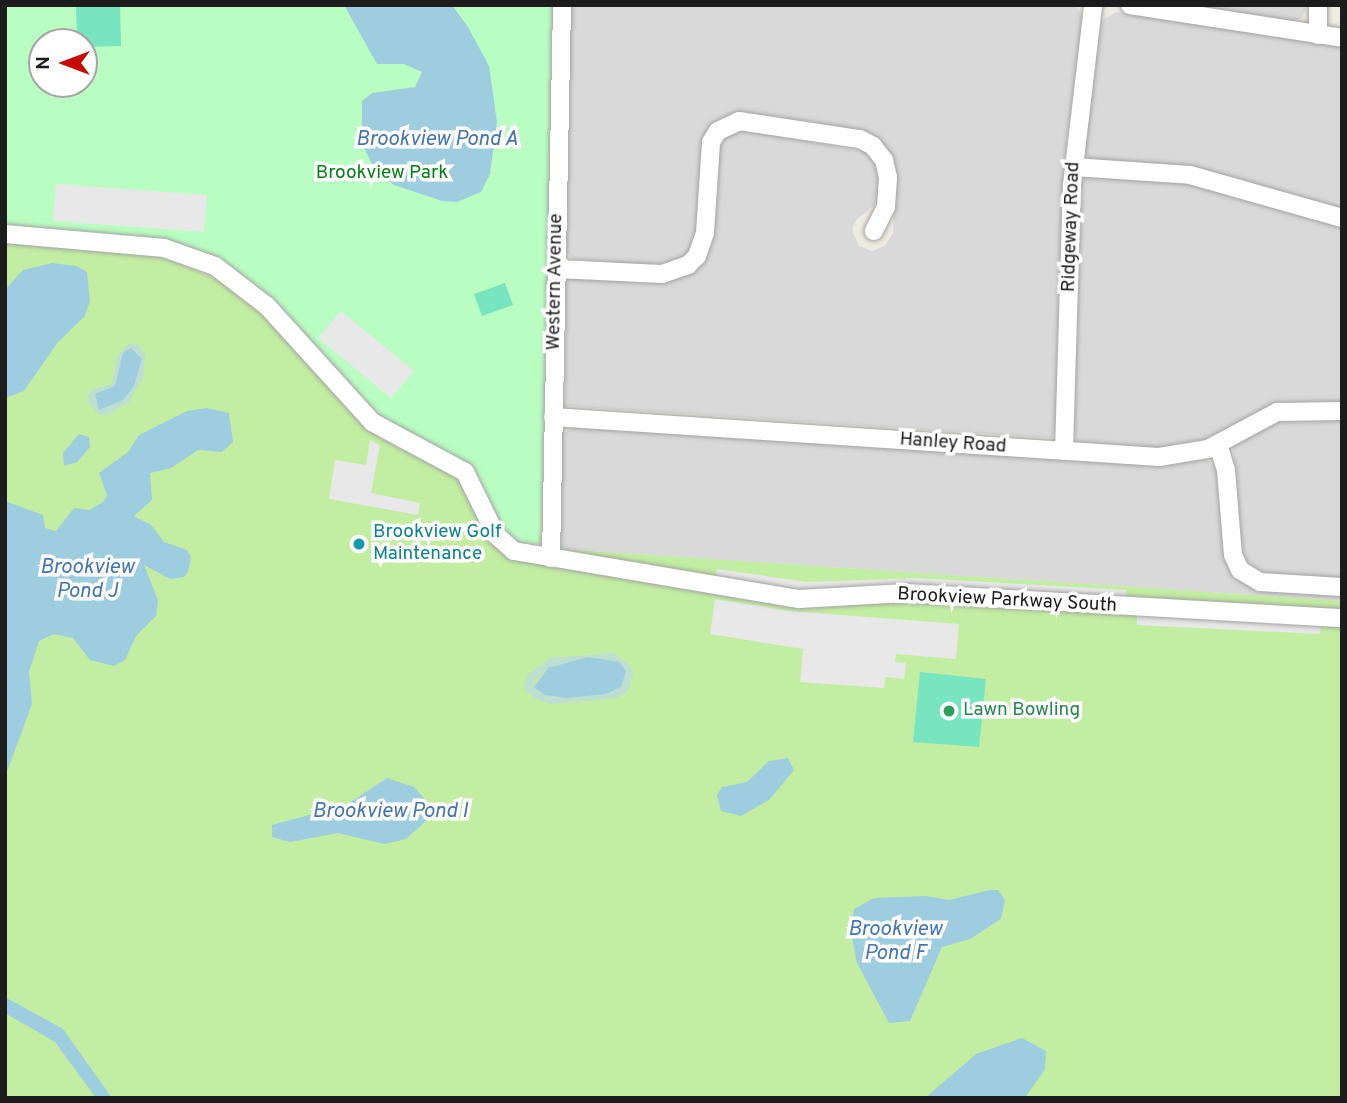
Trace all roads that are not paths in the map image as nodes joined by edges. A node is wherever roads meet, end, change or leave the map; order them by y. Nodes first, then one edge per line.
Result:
1 (562, 5) edge
2 (1093, 5) edge
3 (1130, 5) edge
4 (1318, 5) edge
5 (1318, 35) junction
6 (1342, 38) edge
7 (1074, 167) junction
8 (1342, 218) edge
9 (874, 231) dead end
10 (5, 234) edge
11 (557, 269) junction
12 (1342, 411) edge
13 (553, 417) junction
14 (1218, 444) junction
15 (1064, 451) junction
16 (551, 558) junction
17 (1342, 587) edge
18 (1342, 618) edge

1 - 11 street, Western Avenue
2 - 7 street, Ridgeway Road
3 - 5 street
4 - 5 street
5 - 6 street
7 - 8 street
7 - 15 street, Ridgeway Road
9 - 11 street
10 - 16 street, Brookview Parkway South
11 - 13 street, Western Avenue
12 - 14 street, Hanley Road
13 - 15 street, Hanley Road
13 - 16 street, Western Avenue
14 - 15 street, Hanley Road
14 - 17 street
16 - 18 street, Brookview Parkway South

